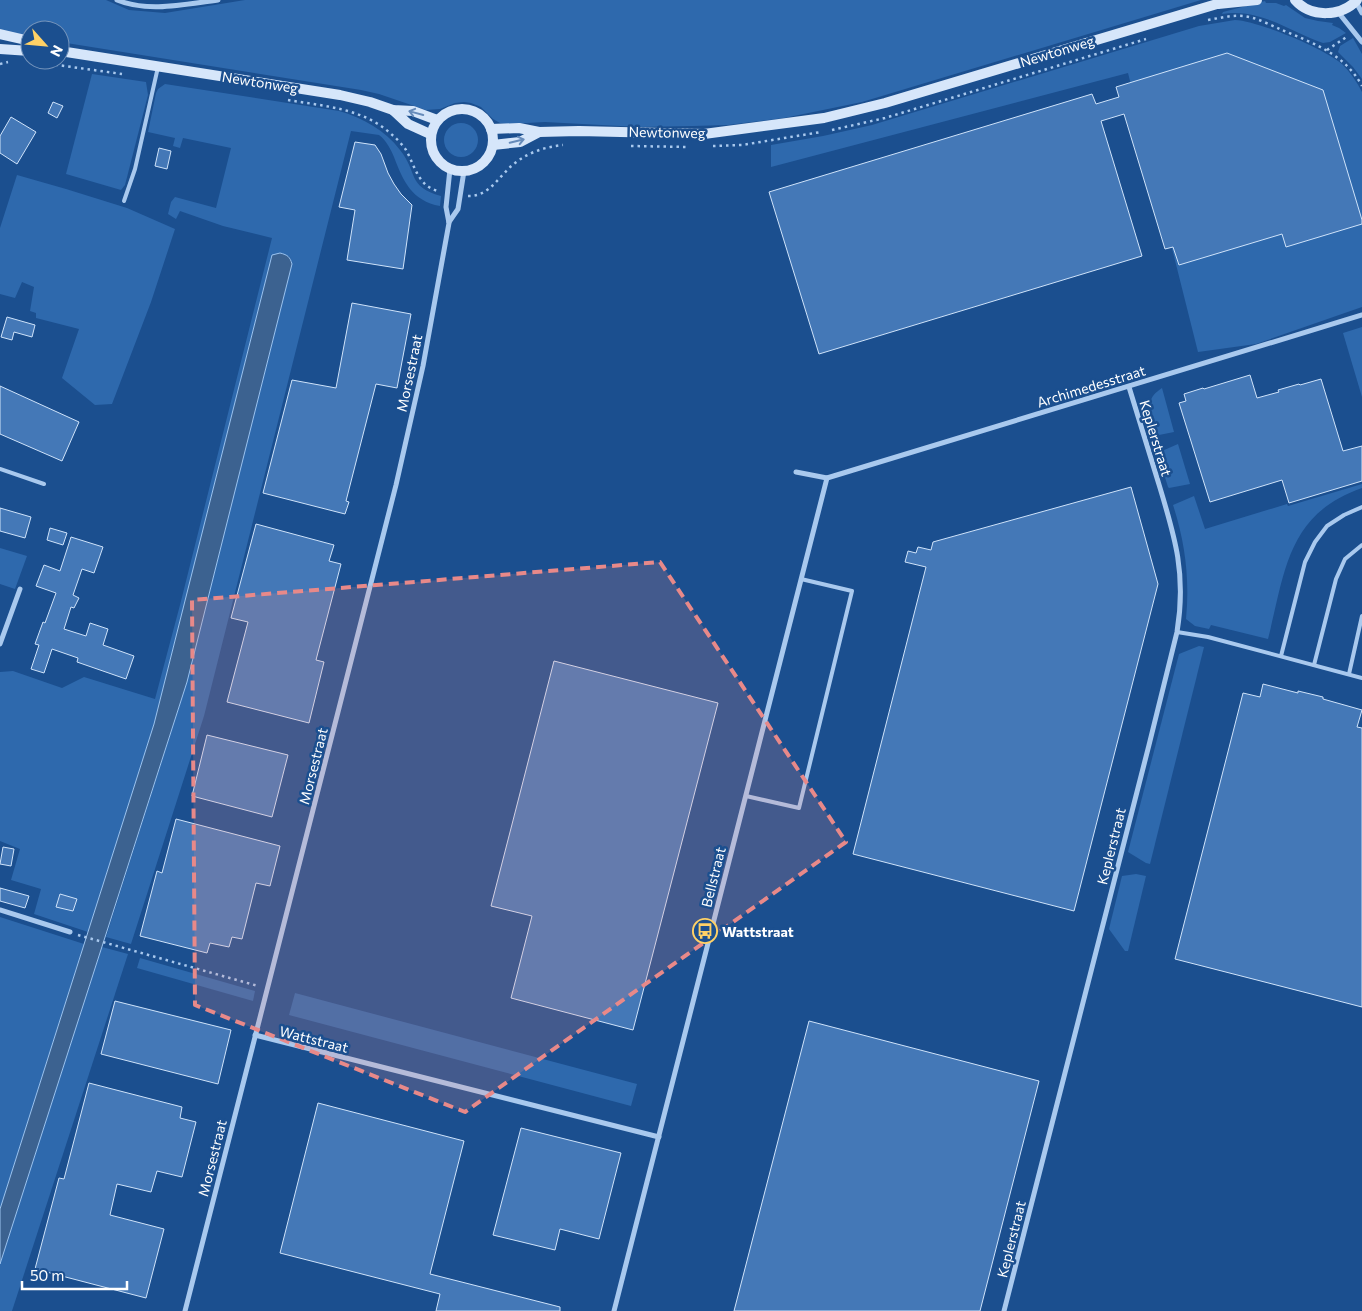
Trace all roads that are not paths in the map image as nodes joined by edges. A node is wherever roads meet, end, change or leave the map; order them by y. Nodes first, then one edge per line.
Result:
1 (117, 0) edge
2 (218, 0) edge
3 (1257, 0) edge
4 (1295, 0) edge
5 (1356, 1) edge
6 (1221, 2) edge
7 (1338, 12) junction
8 (1362, 13) edge
9 (0, 34) edge
10 (20, 39) edge
11 (1362, 42) edge
12 (0, 49) edge
13 (20, 50) edge
14 (70, 53) edge
15 (158, 66) junction
16 (393, 110) junction
17 (437, 120) junction
18 (492, 129) junction
19 (539, 132) junction
20 (430, 134) junction
21 (493, 145) junction
22 (450, 169) junction
23 (464, 171) junction
24 (124, 201) dead end
25 (449, 223) junction
26 (1362, 316) edge
27 (1129, 387) junction
28 (0, 469) edge
29 (796, 472) dead end
30 (827, 478) junction
31 (44, 484) dead end
32 (1362, 507) edge
33 (1362, 545) edge
34 (801, 579) junction
35 (20, 589) dead end
36 (1362, 616) edge
37 (1177, 632) junction
38 (0, 644) edge
39 (1281, 656) junction
40 (1314, 665) junction
41 (1349, 674) junction
42 (1362, 678) edge
43 (746, 796) junction
44 (0, 910) edge
45 (70, 932) dead end
46 (255, 1036) junction
47 (659, 1137) junction
48 (185, 1311) edge
49 (614, 1311) edge
50 (1004, 1311) edge

1 - 2 street
3 - 6 main road, Newtonweg
4 - 7 main road
5 - 7 main road
5 - 8 street
6 - 19 main road, Newtonweg
7 - 11 street
9 - 10 main road
12 - 13 main road
14 - 15 main road, Newtonweg
15 - 16 main road, Newtonweg
15 - 24 lane
17 -> 16 main road, Newtonweg
16 - 20 main road, Newtonweg
17 - 18 main road
17 - 20 main road
18 - 19 main road, Newtonweg
18 - 21 main road
21 -> 19 main road, Newtonweg
20 - 22 main road
21 - 23 main road
22 - 23 main road
22 - 25 street, Morsestraat
23 - 25 street, Morsestraat
25 - 46 street, Morsestraat
26 - 27 street, Archimedesstraat
27 - 30 street, Archimedesstraat
27 - 37 street, Keplerstraat
28 - 31 lane
29 - 30 street
30 - 34 street, Bellstraat
32 - 39 lane
33 - 40 lane
34 - 43 street, Bellstraat
34 - 43 lane
35 - 38 street
36 - 41 lane
37 - 39 lane
37 - 50 street, Keplerstraat
39 - 40 lane
40 - 41 lane
41 - 42 lane
43 - 47 street, Bellstraat
44 - 45 street
46 - 47 street, Wattstraat
46 - 48 street, Morsestraat
47 - 49 street, Bellstraat

